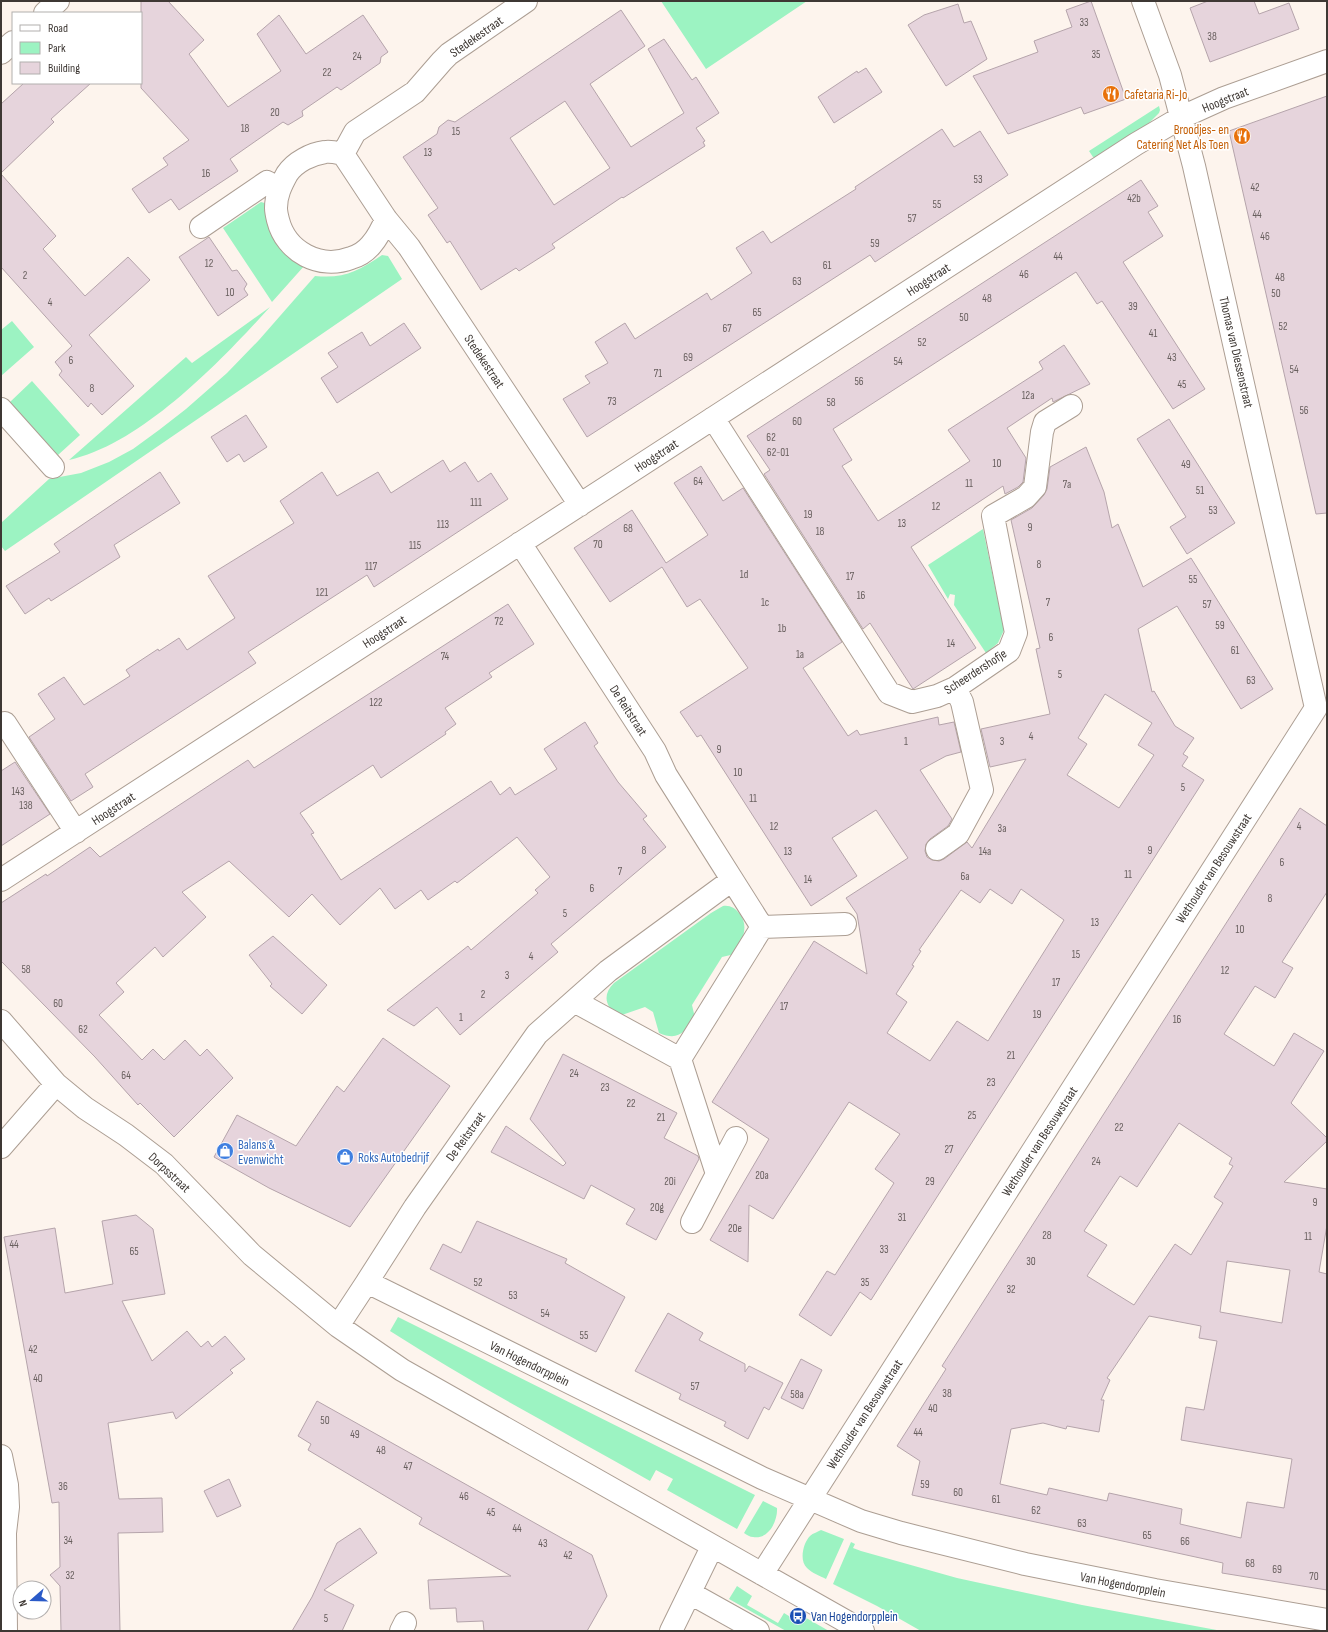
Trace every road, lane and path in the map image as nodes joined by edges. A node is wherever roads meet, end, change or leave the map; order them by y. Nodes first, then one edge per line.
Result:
1 (58, 1) edge
2 (526, 1) edge
3 (1143, 1) edge
4 (46, 12) edge
5 (12, 43) edge
6 (1, 53) edge
7 (1327, 61) edge
8 (1182, 116) junction
9 (343, 154) junction
10 (279, 189) junction
11 (386, 219) junction
12 (202, 227) dead end
13 (1071, 406) dead end
14 (1, 409) edge
15 (713, 418) junction
16 (53, 468) dead end
17 (580, 505) junction
18 (520, 543) junction
19 (955, 688) junction
20 (1322, 706) edge
21 (1, 725) edge
22 (76, 832) junction
23 (937, 849) dead end
24 (1, 880) edge
25 (732, 880) junction
26 (845, 924) dead end
27 (762, 927) junction
28 (574, 1001) junction
29 (1, 1022) edge
30 (680, 1059) junction
31 (56, 1084) junction
32 (736, 1138) dead end
33 (1, 1146) edge
34 (717, 1174) junction
35 (692, 1222) dead end
36 (367, 1282) junction
37 (338, 1326) junction
38 (1, 1456) edge
39 (809, 1499) junction
40 (712, 1546) junction
41 (762, 1574) junction
42 (690, 1593) junction
43 (1327, 1620) edge
44 (6, 1631) edge
45 (670, 1631) edge
46 (758, 1631) edge
47 (863, 1631) edge

1 - 4 street
2 - 9 street, Stedekestraat
3 - 8 street, Thomas van Diessenstraat
5 - 6 street
7 - 8 street, Hoogstraat
8 - 15 street, Hoogstraat
8 - 20 street, Thomas van Diessenstraat
9 - 10 street
9 - 11 street, Stedekestraat
10 - 11 street
10 - 12 street
11 - 17 street, Stedekestraat
13 - 19 street, Scheerdershofje
14 - 16 street
15 - 17 street, Hoogstraat
15 - 19 street, Scheerdershofje
17 - 18 street, Hoogstraat
18 - 22 street, Hoogstraat
18 - 25 street, De Reitstraat
19 - 23 street
20 - 39 street, Wethouder van Besouwstraat
21 - 22 street
22 - 24 street, Hoogstraat
25 - 27 street, De Reitstraat
25 - 28 street, De Reitstraat
26 - 27 street
27 - 30 street
28 - 30 street
28 - 36 street, De Reitstraat
29 - 31 street, Dorpsstraat
30 - 34 street
31 - 33 street
31 - 37 street, Dorpsstraat
32 - 34 street
34 - 35 street
36 - 37 street
36 - 39 street, Van Hogendorpplein
37 - 40 street
38 - 44 street
39 - 41 street, Wethouder van Besouwstraat
39 - 43 street, Van Hogendorpplein
40 - 41 street
40 - 42 street
41 - 47 street
42 - 45 street
42 - 46 street

